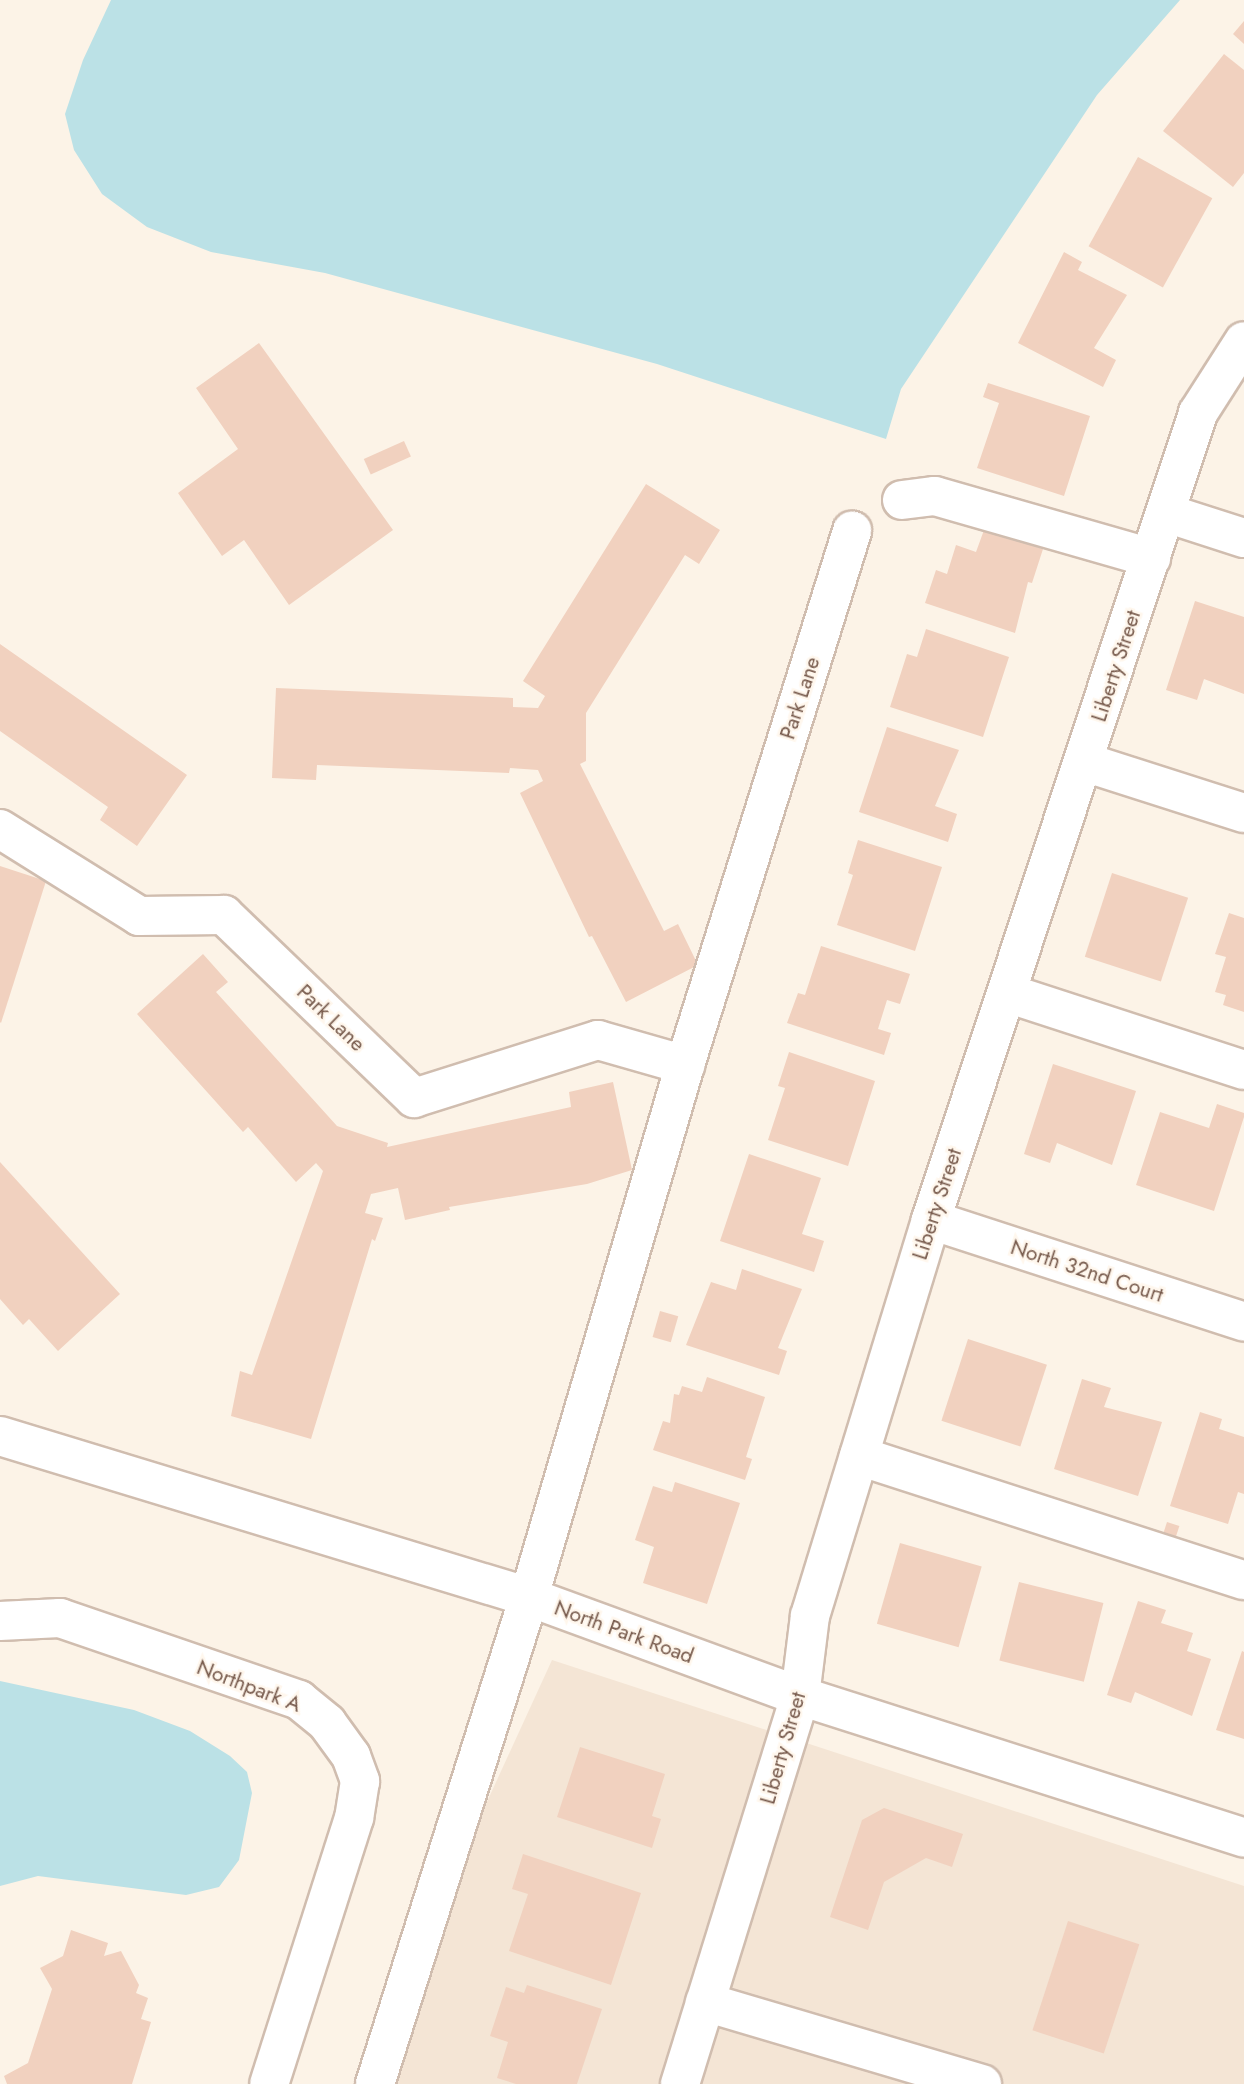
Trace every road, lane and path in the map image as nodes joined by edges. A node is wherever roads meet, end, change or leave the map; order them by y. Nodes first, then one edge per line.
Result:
1 (1244, 341) edge
2 (902, 500) dead end
3 (1166, 513) junction
4 (852, 531) dead end
5 (1244, 538) edge
6 (1151, 558) junction
7 (1084, 762) junction
8 (1244, 813) edge
9 (0, 829) edge
10 (1007, 993) junction
11 (685, 1065) junction
12 (1244, 1070) edge
13 (930, 1220) junction
14 (1244, 1322) edge
15 (0, 1436) edge
16 (859, 1456) junction
17 (1244, 1580) edge
18 (529, 1597) junction
19 (0, 1621) edge
20 (800, 1696) junction
21 (1244, 1838) edge
22 (705, 2002) junction
23 (269, 2084) edge
24 (375, 2084) edge
25 (680, 2084) edge
26 (982, 2084) edge

1 - 3 street, Liberty Street
2 - 6 street
3 - 5 street
3 - 6 street, Liberty Street
4 - 11 street, Park Lane
6 - 7 street, Liberty Street
7 - 8 street
7 - 10 street, Liberty Street
9 - 11 street, Park Lane
10 - 12 street
10 - 13 street, Liberty Street
11 - 18 street, Park Lane
13 - 14 street, North 32nd Court
13 - 16 street, Liberty Street
15 - 18 street, North Park Road
16 - 17 street
16 - 20 street, Liberty Street
18 - 20 street, North Park Road
18 - 24 street, Park Lane
19 - 23 street, Northpark A
20 - 21 street, North Park Road
20 - 22 street, Liberty Street
22 - 25 street, Liberty Street
22 - 26 street

